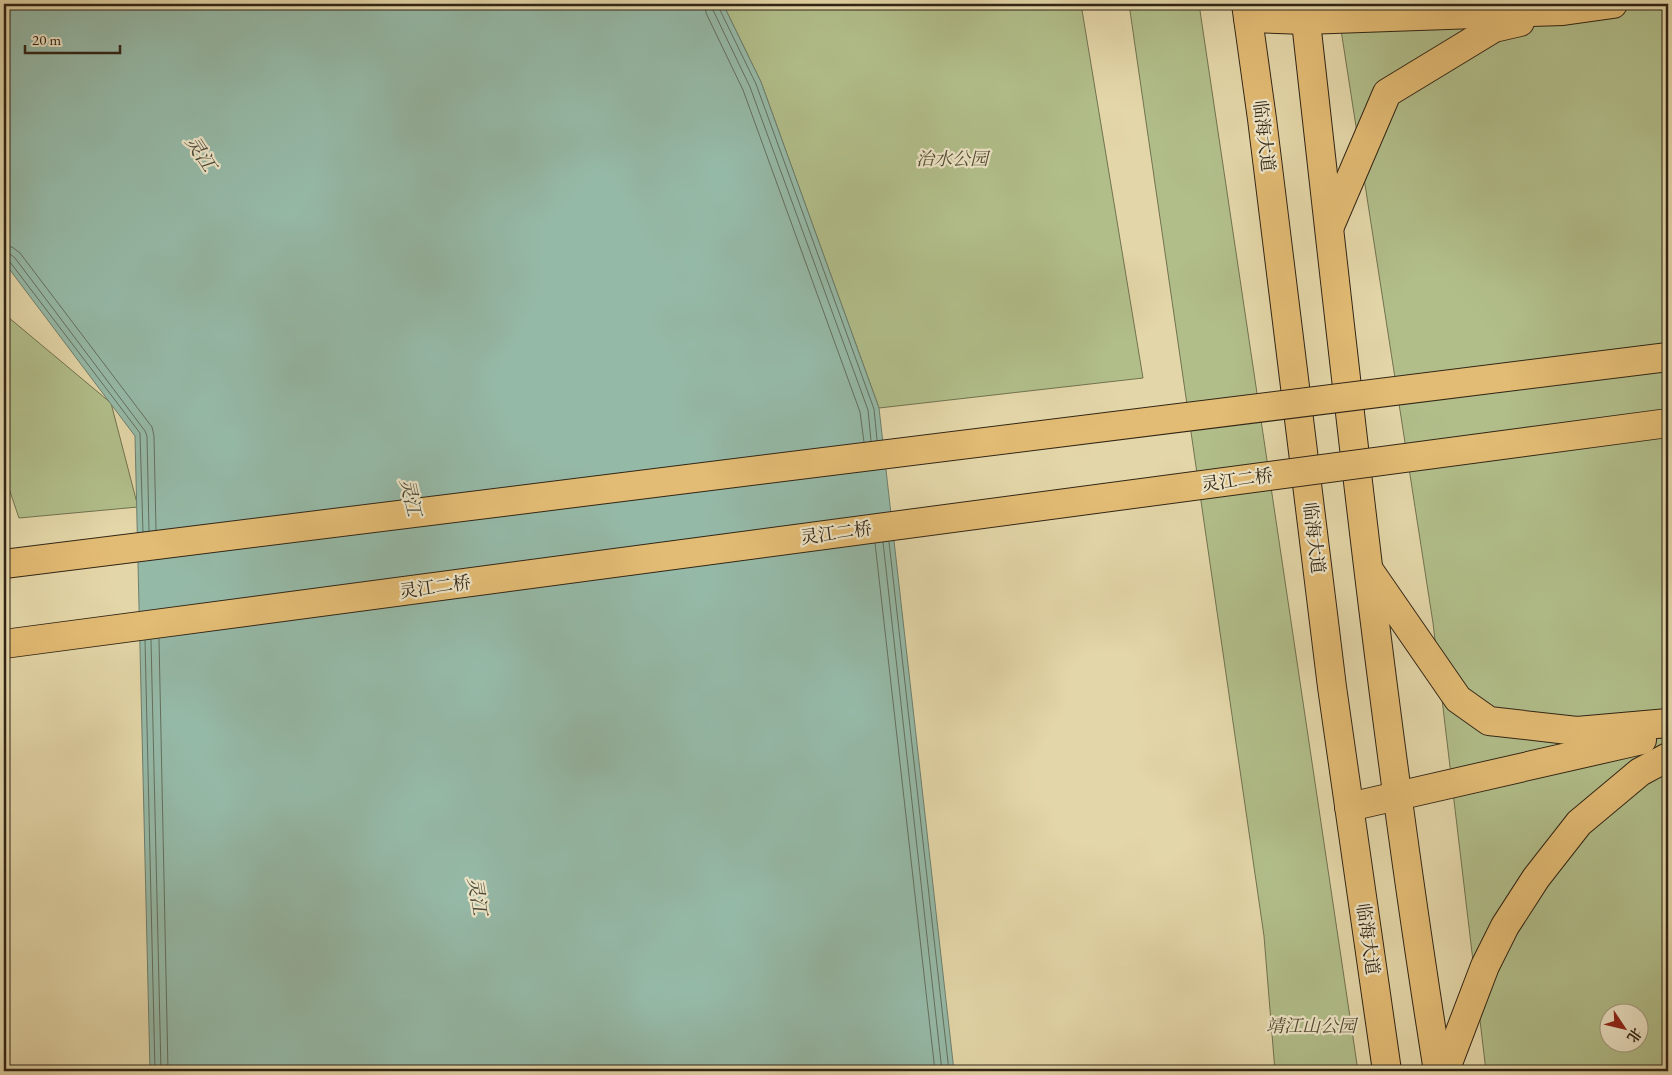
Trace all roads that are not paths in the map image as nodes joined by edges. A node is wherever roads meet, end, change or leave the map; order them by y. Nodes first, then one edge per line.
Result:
1 (1612, 4) edge
2 (1555, 7) edge
3 (1247, 11) edge
4 (1304, 12) edge
5 (1330, 228) junction
6 (1668, 357) edge
7 (1668, 423) edge
8 (4, 564) edge
9 (1368, 570) junction
10 (4, 644) edge
11 (1668, 723) edge
12 (1668, 734) edge
13 (1668, 757) edge
14 (1398, 795) junction
15 (1349, 807) junction
16 (1387, 1071) edge
17 (1438, 1071) edge
18 (1445, 1071) edge

1 - 2 main road
2 - 4 main road
2 - 5 main road
3 - 4 main road
3 - 15 main road, 临海大道
4 - 5 main road
5 - 9 main road
6 - 8 main road, bridge
7 - 10 main road, 灵江二桥, bridge
9 - 11 main road
9 - 14 main road
12 - 14 main road
13 - 18 main road
14 - 15 main road
14 - 17 main road
15 - 16 main road, 临海大道

